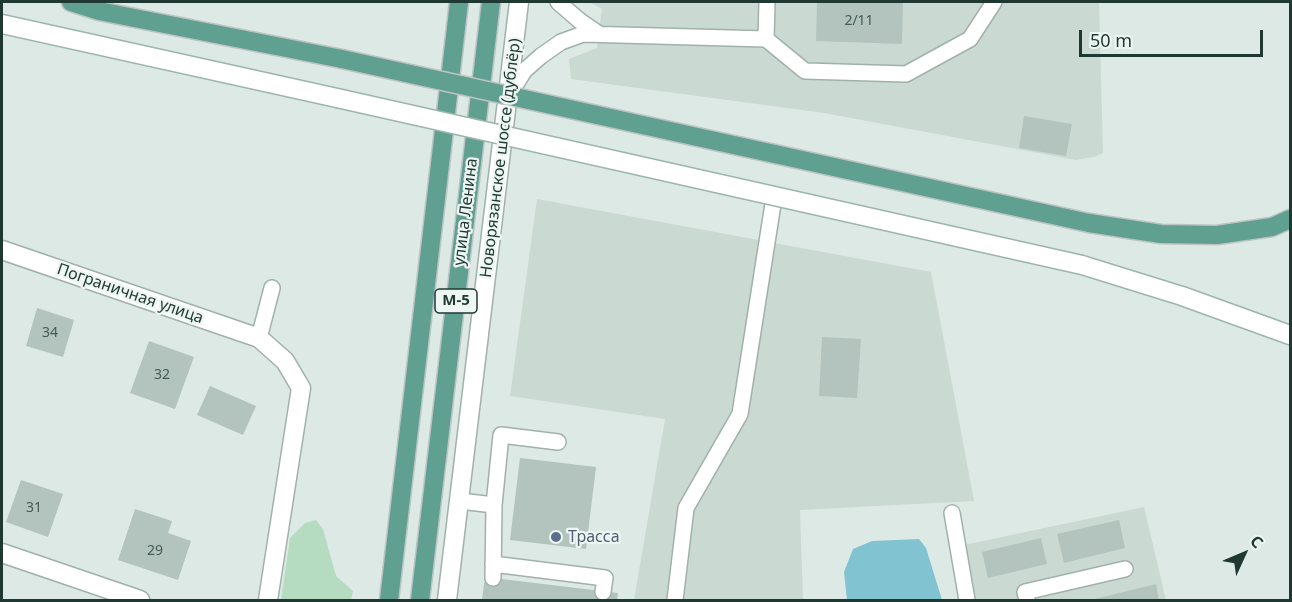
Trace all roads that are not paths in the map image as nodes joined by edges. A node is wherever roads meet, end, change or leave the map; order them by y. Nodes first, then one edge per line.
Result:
1 (71, 2) edge
2 (459, 2) edge
3 (491, 2) edge
4 (519, 2) edge
5 (558, 2) edge
6 (767, 2) edge
7 (994, 2) edge
8 (2, 24) edge
9 (599, 34) junction
10 (766, 39) junction
11 (508, 97) junction
12 (772, 204) dead end
13 (1290, 219) edge
14 (2, 250) edge
15 (272, 288) dead end
16 (1290, 335) edge
17 (259, 338) junction
18 (558, 442) dead end
19 (460, 501) junction
20 (494, 505) junction
21 (952, 513) dead end
22 (2, 554) edge
23 (1125, 569) dead end
24 (603, 592) dead end
25 (140, 600) edge
26 (268, 600) edge
27 (388, 600) edge
28 (420, 600) edge
29 (447, 600) edge
30 (675, 600) edge
31 (967, 600) edge
32 (1027, 600) edge

1 - 13 main road, bridge
2 - 27 main road, улица Ленина / М-5
3 - 28 main road, улица Ленина / М-5
4 - 11 main road, Новорязанское шоссе (дублёр)
5 - 9 lane
6 - 10 lane
7 - 10 lane
8 - 16 main road, bridge
9 - 10 lane
9 - 11 lane
11 - 19 main road, Новорязанское шоссе (дублёр)
12 - 30 lane
14 - 17 main road, Пограничная улица
15 - 17 lane
17 - 26 main road
18 - 20 lane
19 - 20 lane
19 - 29 main road, Новорязанское шоссе (дублёр)
20 - 24 lane
21 - 31 lane
22 - 25 main road
23 - 32 lane

